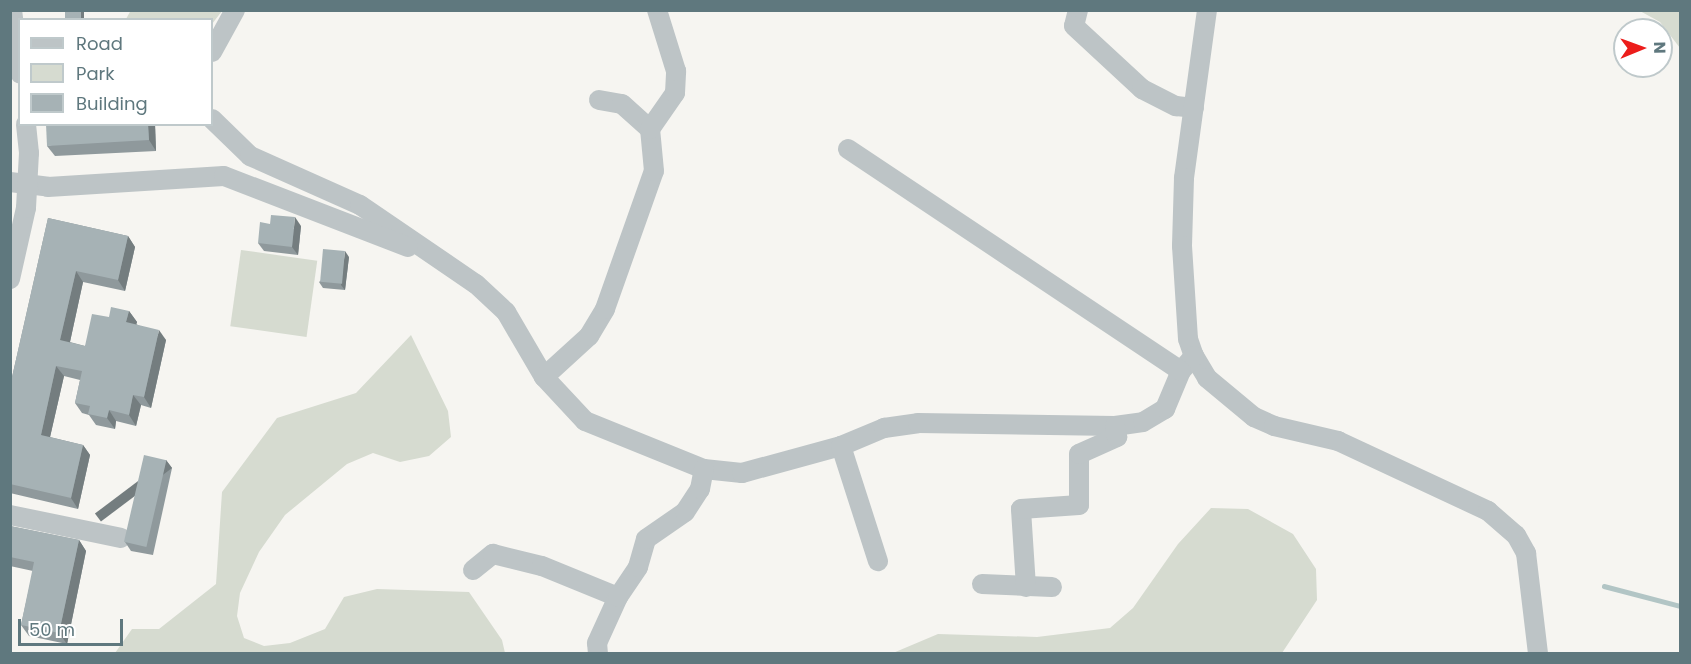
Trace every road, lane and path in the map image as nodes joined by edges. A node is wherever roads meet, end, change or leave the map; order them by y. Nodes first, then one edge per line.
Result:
1 (12, 10) edge
2 (235, 10) edge
3 (657, 10) edge
4 (1078, 10) edge
5 (1207, 10) edge
6 (213, 50) edge
7 (18, 57) edge
8 (598, 100) dead end
9 (1194, 108) junction
10 (213, 120) edge
11 (26, 126) edge
12 (650, 129) junction
13 (848, 149) dead end
14 (19, 183) edge
15 (422, 250) junction
16 (10, 279) edge
17 (1187, 364) junction
18 (544, 377) junction
19 (1114, 426) junction
20 (841, 446) junction
21 (704, 469) junction
22 (10, 515) edge
23 (121, 538) dead end
24 (878, 561) dead end
25 (473, 570) dead end
26 (982, 584) dead end
27 (1026, 587) junction
28 (1052, 587) dead end
29 (618, 597) junction
30 (598, 654) edge
31 (1538, 654) edge

1 - 7 street
2 - 6 street
3 - 12 street
4 - 9 street
5 - 9 street
8 - 12 street
9 - 17 street
10 - 15 street
11 - 14 street
12 - 18 street
13 - 17 street
14 - 15 street
14 - 16 street
15 - 18 street
17 - 19 street
17 - 31 street
18 - 21 street
19 - 20 street
19 - 27 street
20 - 21 street
20 - 24 street
21 - 29 street
22 - 23 street
25 - 29 street
26 - 27 street
27 - 28 street
29 - 30 street

